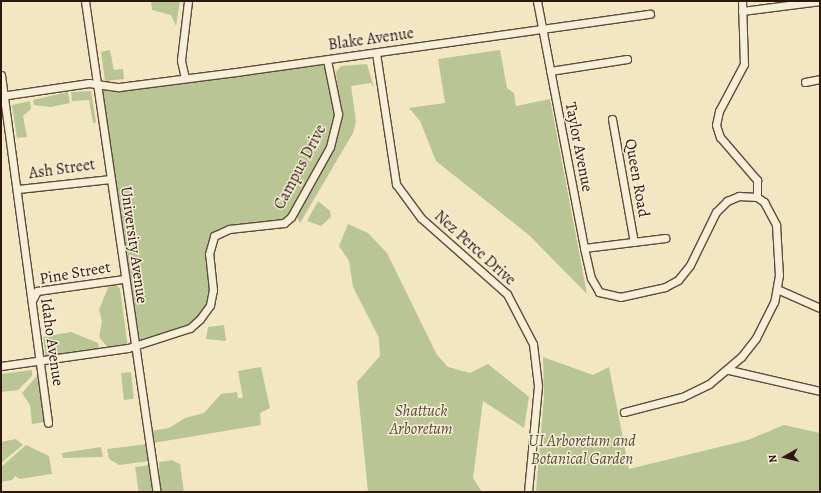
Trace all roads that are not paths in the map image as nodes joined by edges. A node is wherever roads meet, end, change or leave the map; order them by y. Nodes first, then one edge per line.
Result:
1 (85, 1) edge
2 (188, 1) edge
3 (536, 1) edge
4 (742, 1) edge
5 (820, 1) edge
6 (742, 11) junction
7 (650, 14) dead end
8 (542, 30) junction
9 (376, 53) junction
10 (627, 59) dead end
11 (327, 60) junction
12 (550, 71) junction
13 (1, 75) edge
14 (185, 78) junction
15 (820, 79) edge
16 (805, 82) dead end
17 (96, 85) junction
18 (3, 96) edge
19 (612, 119) dead end
20 (110, 179) junction
21 (18, 189) junction
22 (758, 197) junction
23 (665, 238) dead end
24 (634, 242) junction
25 (584, 248) junction
26 (124, 279) junction
27 (777, 289) junction
28 (32, 299) junction
29 (820, 308) edge
30 (134, 345) junction
31 (41, 362) junction
32 (1, 366) edge
33 (729, 370) junction
34 (820, 391) edge
35 (624, 412) dead end
36 (48, 423) dead end
37 (157, 492) edge
38 (528, 492) edge

1 - 17 street, University Avenue
2 - 14 street
3 - 8 street, Taylor Avenue
4 - 6 street
5 - 6 street
6 - 22 street
7 - 8 street, Blake Avenue
8 - 9 street, Blake Avenue
8 - 12 street, Taylor Avenue
9 - 11 street, Blake Avenue
9 - 38 street, Nez Perce Drive
10 - 12 street
11 - 14 street, Blake Avenue
11 - 30 street, Campus Drive
12 - 25 street, Taylor Avenue
13 - 18 street, Idaho Avenue
14 - 17 street, Blake Avenue
15 - 16 street
17 - 18 street, Blake Avenue
17 - 20 street, University Avenue
18 - 21 street, Idaho Avenue
19 - 24 street, Queen Road
20 - 21 street, Ash Street
20 - 26 street, University Avenue
21 - 28 street, Idaho Avenue
22 - 25 street, Taylor Avenue
22 - 27 street
23 - 24 street
24 - 25 street
26 - 28 street, Pine Street
26 - 30 street, University Avenue
27 - 29 street
27 - 33 street
28 - 31 street, Idaho Avenue
30 - 31 street, Campus Drive
30 - 37 street, University Avenue
31 - 32 street, Campus Drive
31 - 36 street, Idaho Avenue
33 - 34 street
33 - 35 street

